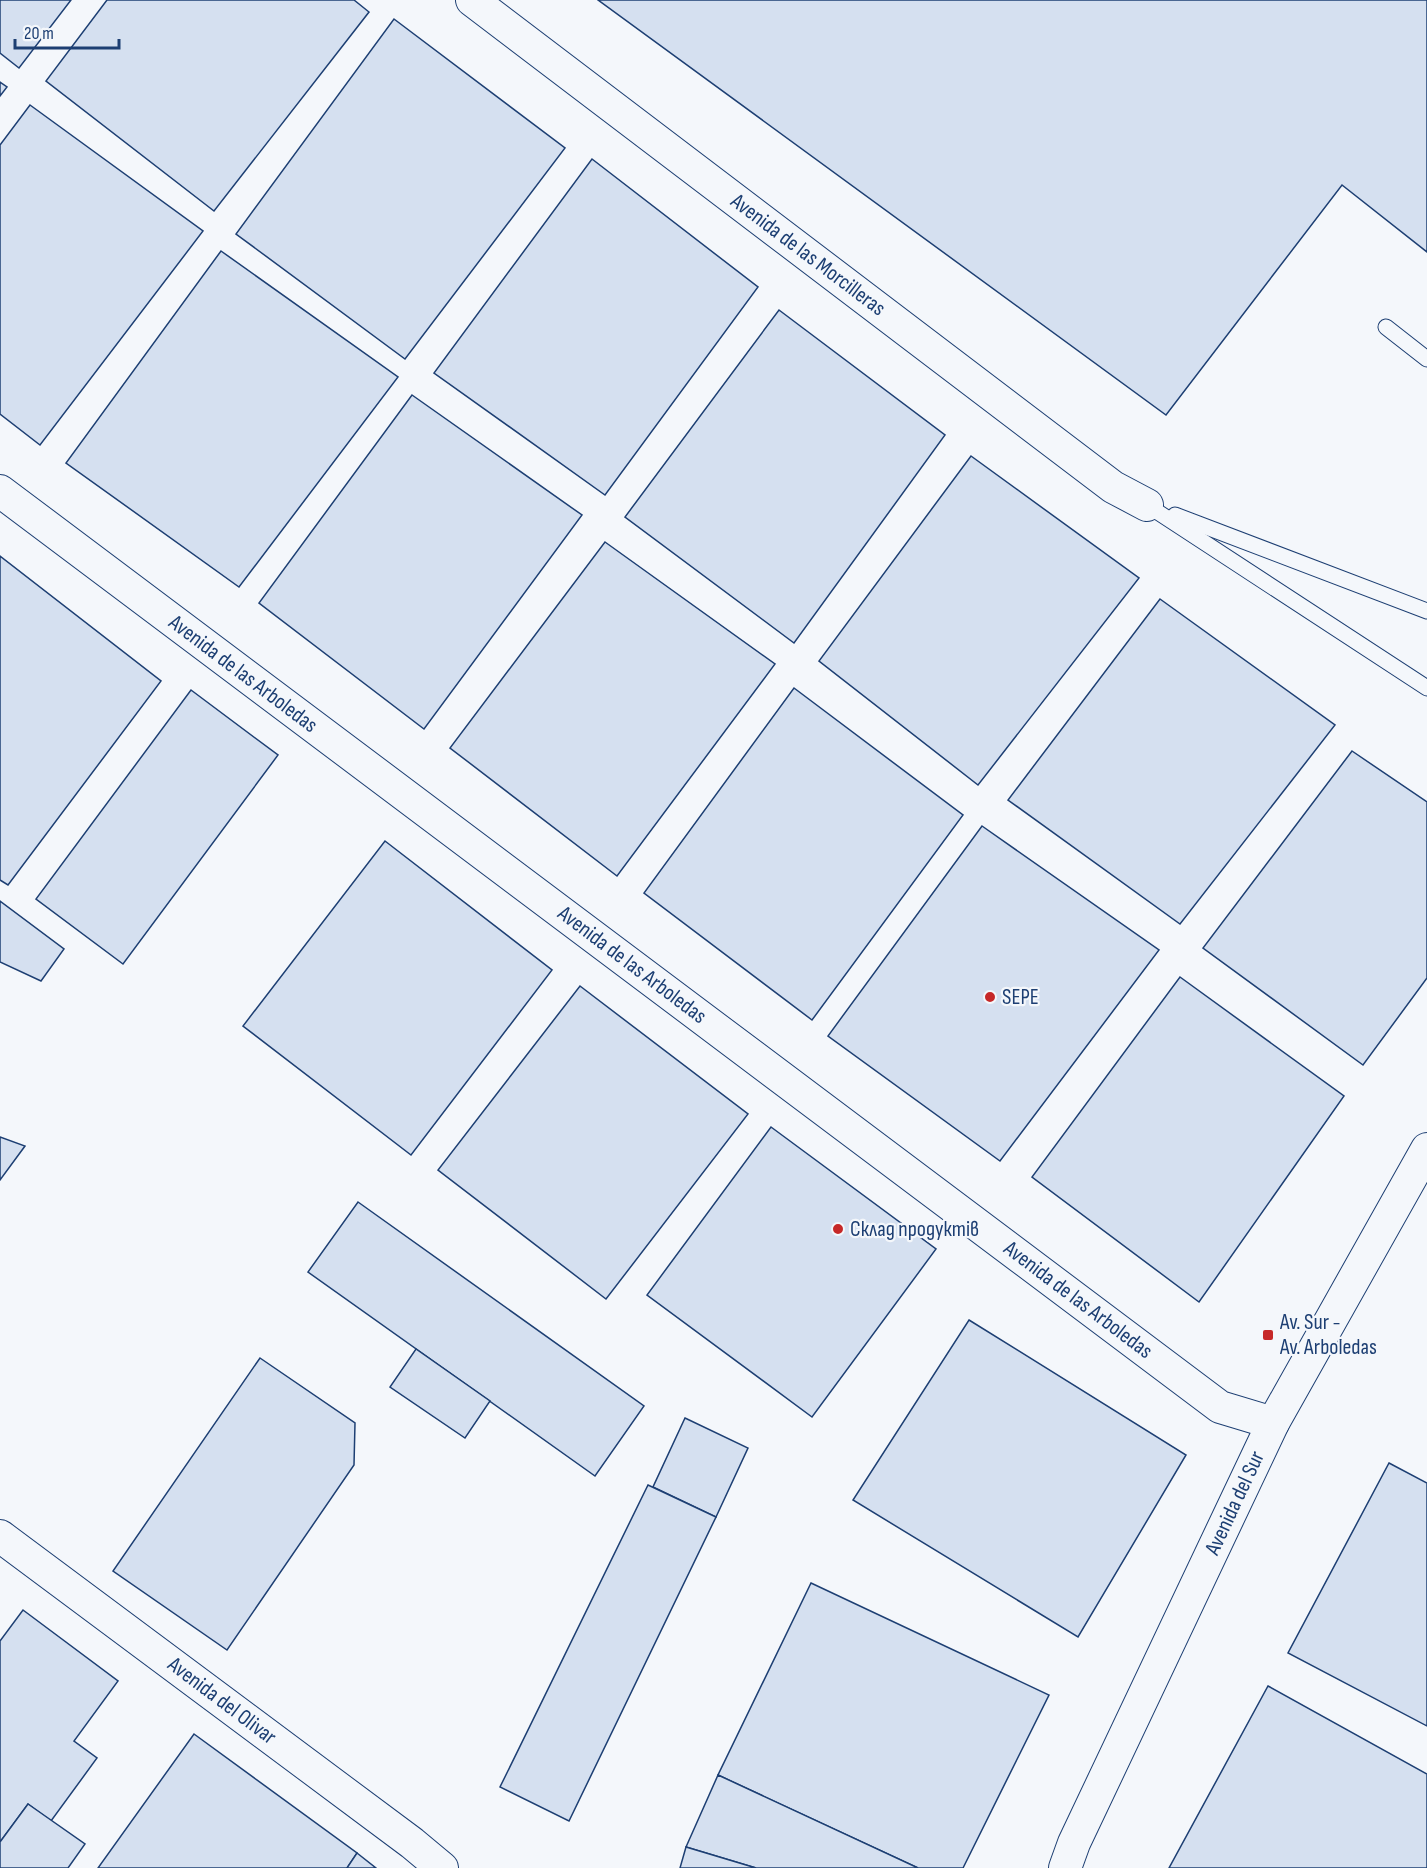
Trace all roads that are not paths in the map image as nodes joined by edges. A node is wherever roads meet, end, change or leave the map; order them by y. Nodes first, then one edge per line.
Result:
1 (472, 0) edge
2 (1386, 327) dead end
3 (1427, 359) edge
4 (0, 491) edge
5 (1147, 505) junction
6 (1427, 611) edge
7 (1427, 688) edge
8 (1427, 1149) edge
9 (1273, 1424) junction
10 (0, 1536) edge
11 (442, 1868) edge
12 (1065, 1868) edge

1 - 5 street, Avenida de las Morcilleras
2 - 3 lane
4 - 9 street, Avenida de las Arboledas
5 - 6 lane
5 - 7 lane
8 - 9 street, Avenida del Sur
9 - 12 street, Avenida del Sur
10 - 11 street, Avenida del Olivar

